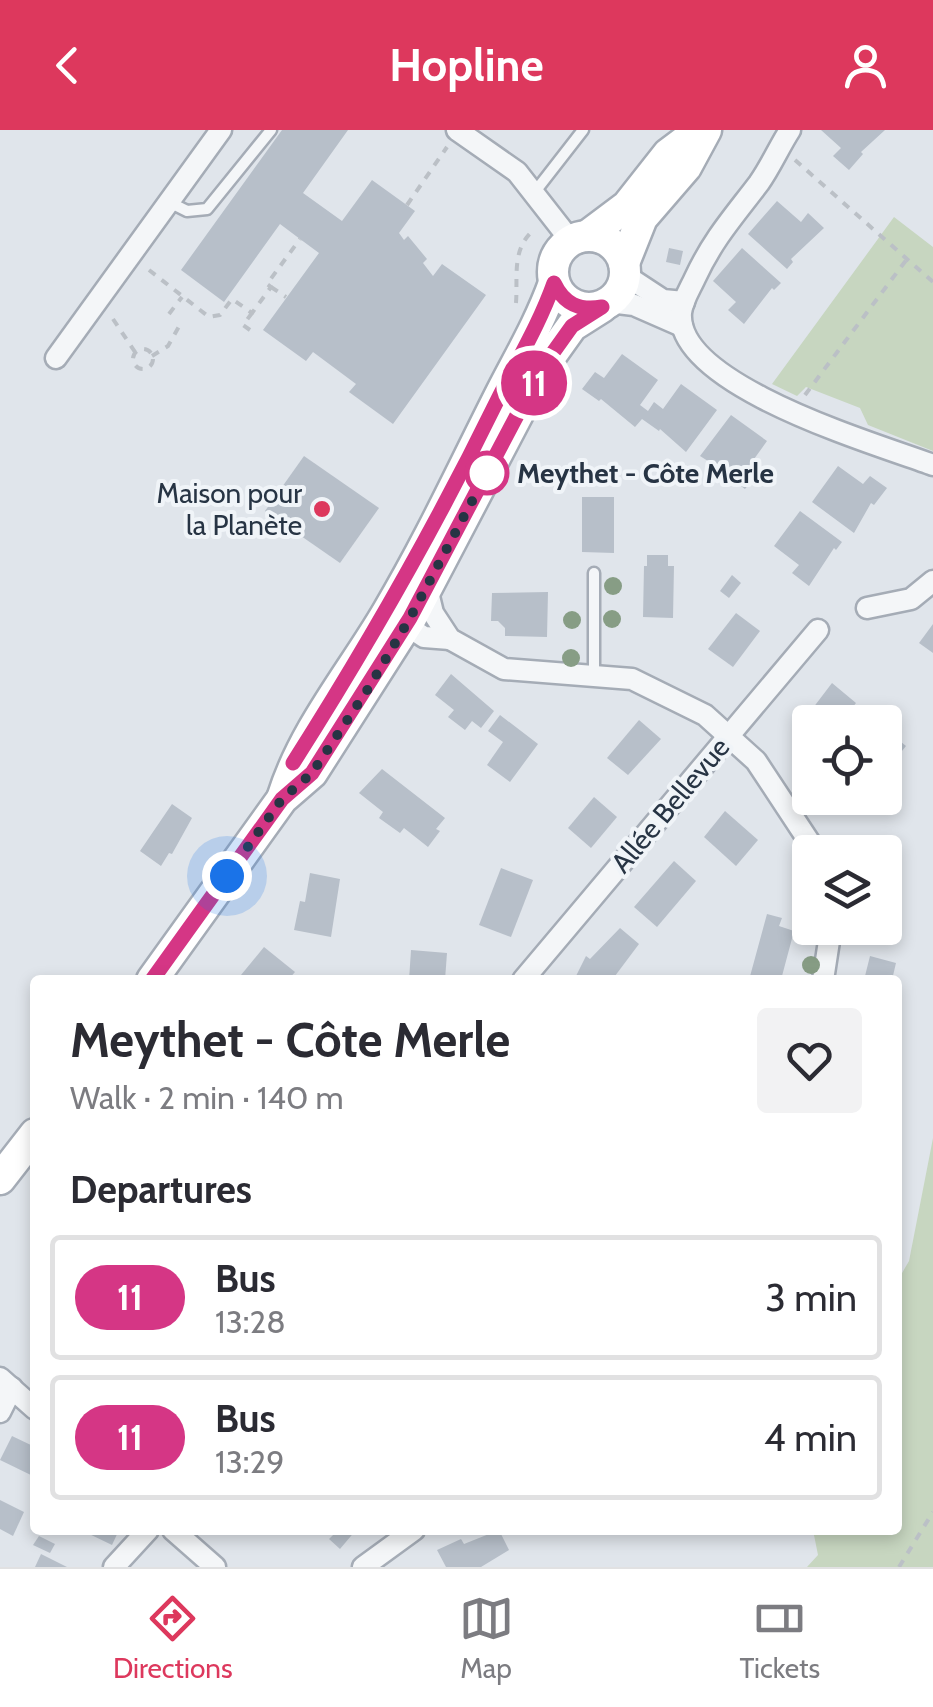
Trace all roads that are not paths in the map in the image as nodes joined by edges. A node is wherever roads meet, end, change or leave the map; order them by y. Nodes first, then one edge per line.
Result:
1 (221, 130) edge
2 (271, 130) edge
3 (458, 130) edge
4 (584, 130) edge
5 (703, 130) edge
6 (785, 138) edge
7 (534, 193) junction
8 (168, 202) junction
9 (570, 232) junction
10 (624, 269) junction
11 (554, 283) junction
12 (684, 302) junction
13 (606, 305) junction
14 (682, 326) junction
15 (56, 358) dead end
16 (933, 465) edge
17 (594, 573) dead end
18 (420, 578) junction
19 (933, 581) edge
20 (867, 608) dead end
21 (406, 625) junction
22 (818, 630) dead end
23 (450, 640) junction
24 (594, 675) junction
25 (729, 734) junction
26 (282, 799) junction
27 (805, 835) edge
28 (828, 945) edge
29 (156, 975) edge
30 (527, 975) edge
31 (824, 975) edge
32 (30, 1141) edge
33 (0, 1180) edge
34 (6, 1383) edge
35 (30, 1405) edge
36 (0, 1412) edge
37 (143, 1535) edge
38 (178, 1535) edge
39 (407, 1535) edge
40 (114, 1567) edge
41 (215, 1567) edge
42 (363, 1567) edge

1 - 8 street
2 - 8 lane
3 - 7 street
4 - 7 lane
5 - 9 main road
5 - 10 main road
6 - 12 street
7 - 9 street
8 - 15 street
9 - 10 main road
9 - 11 main road
10 - 12 street
10 - 13 main road
11 - 13 main road
11 - 18 main road
12 - 14 street
13 - 14 street
13 - 18 main road
14 - 16 street
17 - 24 lane
18 - 21 main road
18 - 23 street
18 - 26 main road
19 - 20 street
21 - 23 street
21 - 26 main road
22 - 25 street, Allée Bellevue
23 - 24 street
24 - 25 street
25 - 27 street
25 - 30 street, Allée Bellevue
26 - 29 main road
28 - 31 street
32 - 33 main road
34 - 35 street
34 - 36 street
37 - 40 street
38 - 41 street
39 - 42 street

